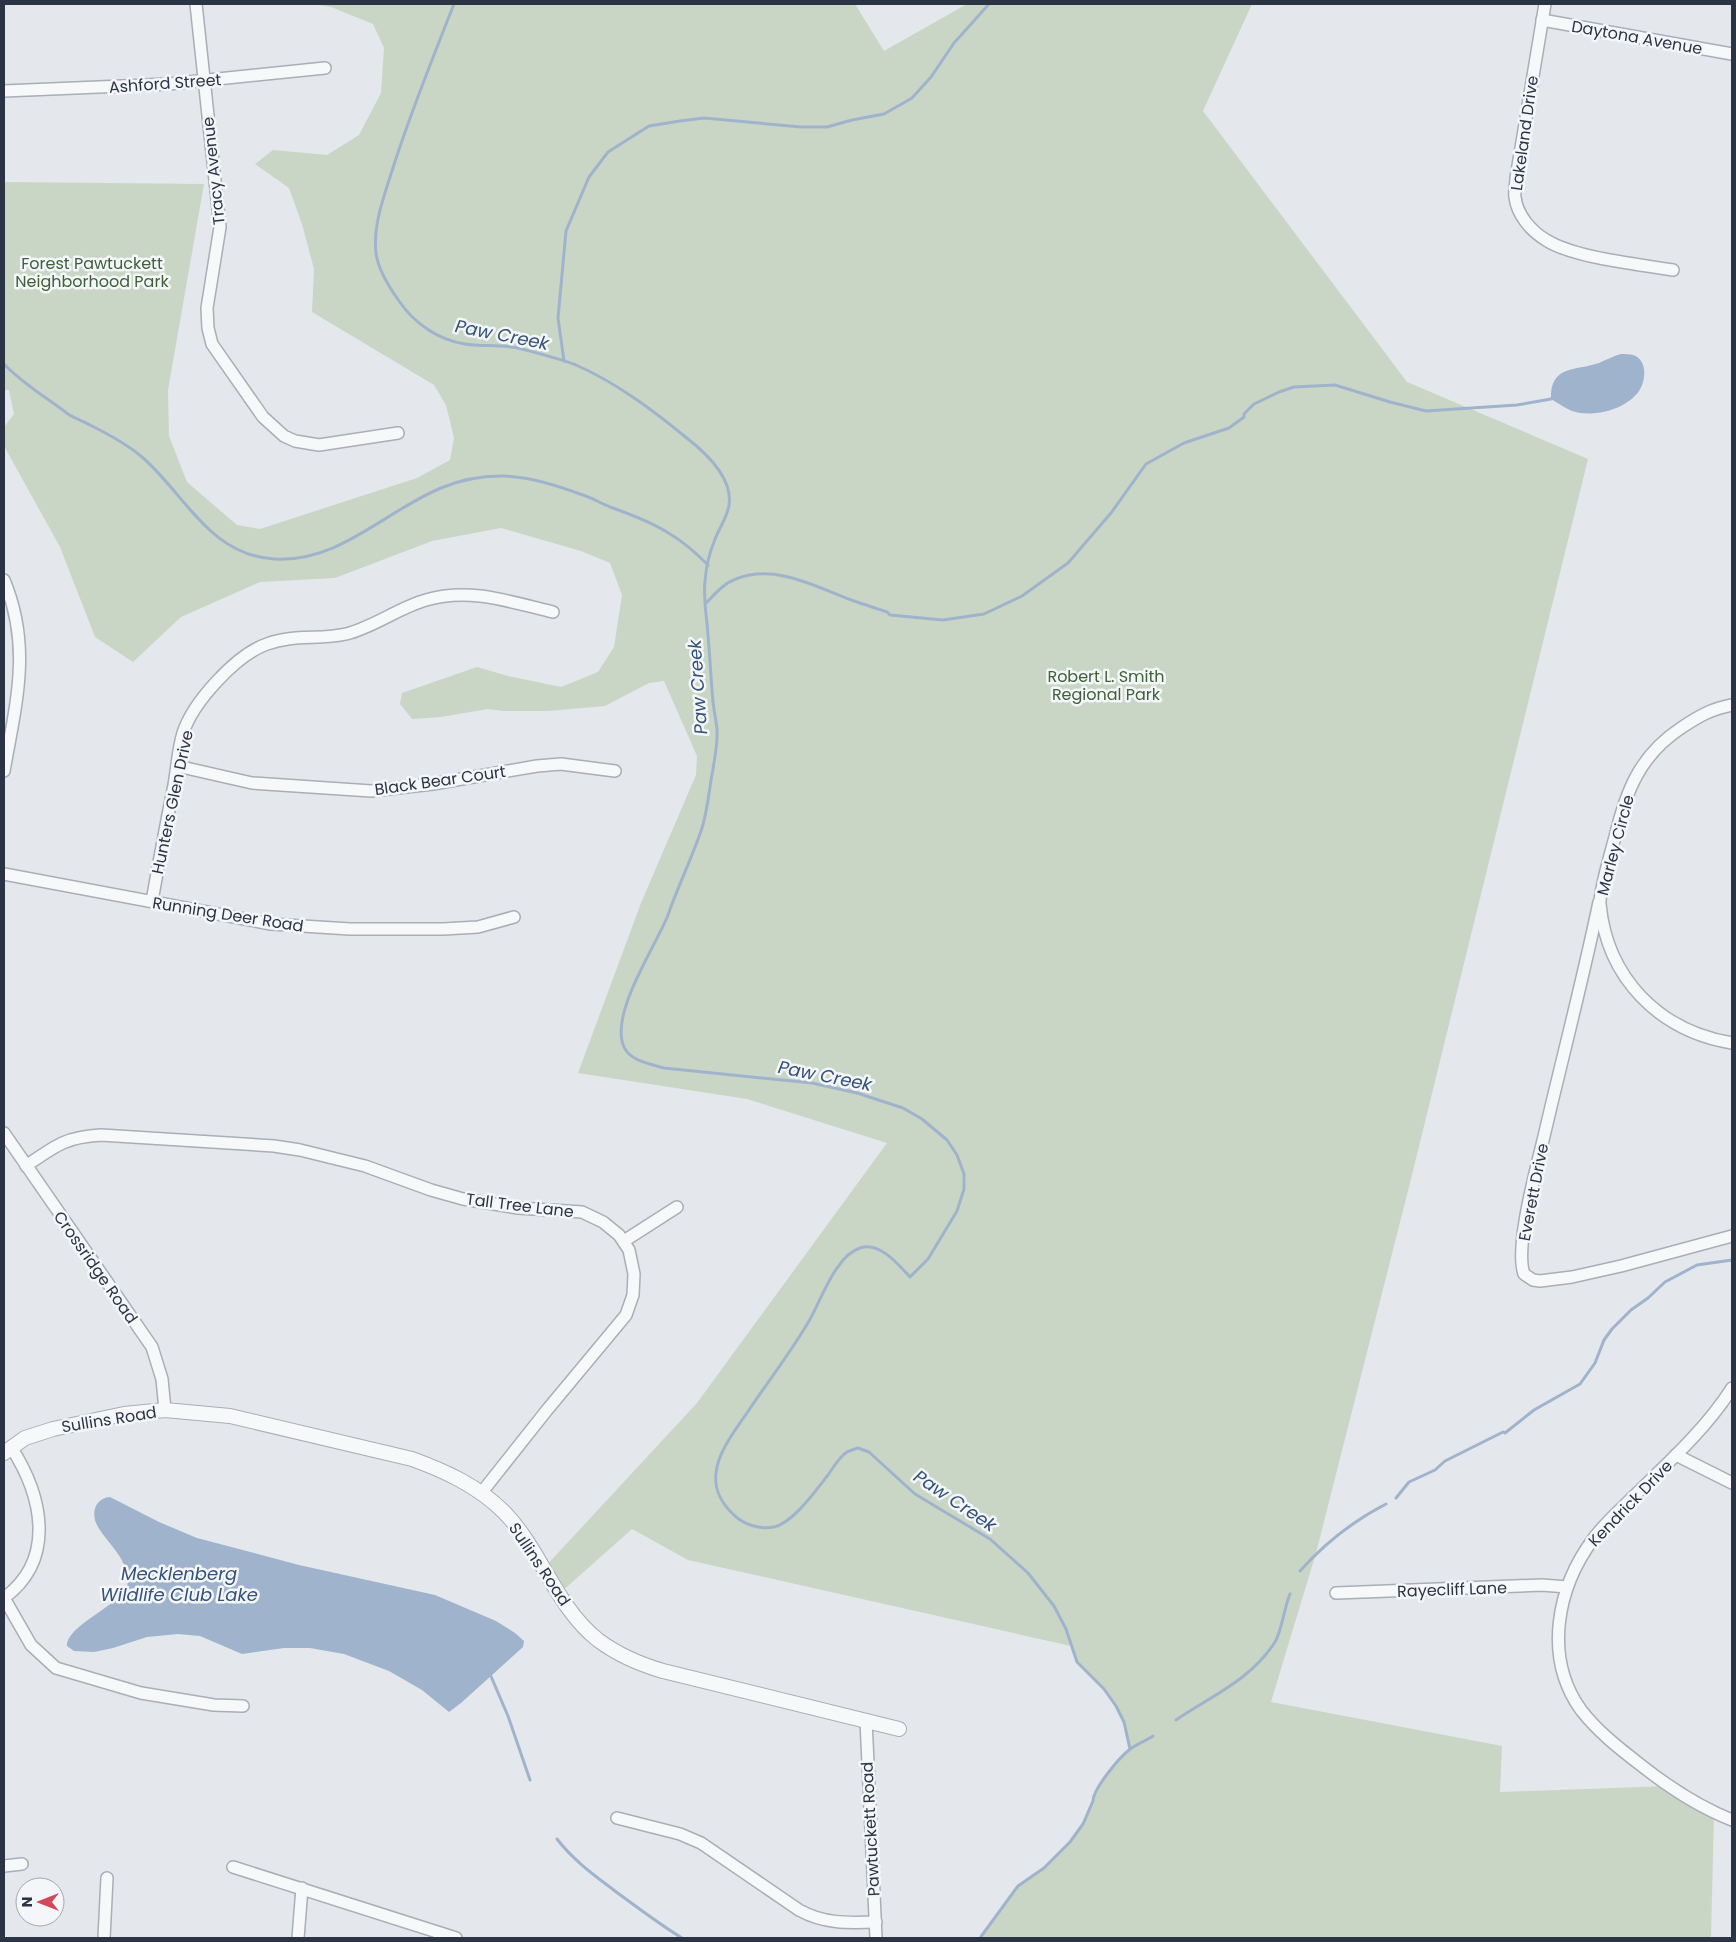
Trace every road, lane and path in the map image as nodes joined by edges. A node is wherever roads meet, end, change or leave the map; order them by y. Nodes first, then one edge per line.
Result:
1 (196, 4) edge
2 (1545, 4) edge
3 (1542, 20) junction
4 (1732, 54) edge
5 (325, 68) dead end
6 (205, 81) junction
7 (4, 91) edge
8 (1673, 270) dead end
9 (398, 433) dead end
10 (4, 580) edge
11 (553, 612) dead end
12 (1732, 705) edge
13 (177, 766) junction
14 (4, 771) edge
15 (615, 771) dead end
16 (4, 874) edge
17 (152, 901) junction
18 (1599, 902) junction
19 (514, 917) dead end
20 (1732, 1043) edge
21 (4, 1133) edge
22 (26, 1166) junction
23 (677, 1207) dead end
24 (1732, 1236) edge
25 (624, 1242) junction
26 (1732, 1388) edge
27 (164, 1410) junction
28 (7, 1450) edge
29 (1676, 1455) junction
30 (1732, 1483) edge
31 (482, 1492) junction
32 (1567, 1587) junction
33 (1336, 1593) dead end
34 (4, 1598) edge
35 (243, 1706) dead end
36 (866, 1720) junction
37 (899, 1728) dead end
38 (617, 1818) dead end
39 (1732, 1820) edge
40 (22, 1864) dead end
41 (4, 1866) edge
42 (233, 1867) dead end
43 (107, 1878) dead end
44 (302, 1888) junction
45 (876, 1922) junction
46 (104, 1938) edge
47 (298, 1938) edge
48 (456, 1938) edge
49 (876, 1938) edge

1 - 6 street, Tracy Avenue
2 - 3 street, Lakeland Drive
3 - 4 street, Daytona Avenue
3 - 8 street, Lakeland Drive
5 - 6 street, Ashford Street
6 - 7 street, Ashford Street
6 - 9 street, Tracy Avenue
10 - 14 street
11 - 13 street, Hunters Glen Drive
12 - 18 street, Marley Circle
13 - 15 street, Black Bear Court
13 - 17 street, Hunters Glen Drive
16 - 17 street, Running Deer Road
17 - 19 street, Running Deer Road
18 - 20 street, Marley Circle
18 - 24 street, Everett Drive
21 - 22 street, Crossridge Road
22 - 25 street, Tall Tree Lane
22 - 27 street, Crossridge Road
23 - 25 street
25 - 31 street, Tall Tree Lane
26 - 29 street, Kendrick Drive
27 - 28 street, Sullins Road
27 - 31 street, Sullins Road
28 - 34 street
29 - 30 street
29 - 32 street, Kendrick Drive
31 - 36 street, Sullins Road
32 - 33 street, Rayecliff Lane
32 - 39 street, Kendrick Drive
34 - 35 street
36 - 37 street, Sullins Road
36 - 45 street, Pawtuckett Road
38 - 45 street
40 - 41 street
42 - 44 street
43 - 46 street
44 - 47 street
44 - 48 street
45 - 49 street, Pawtuckett Road

